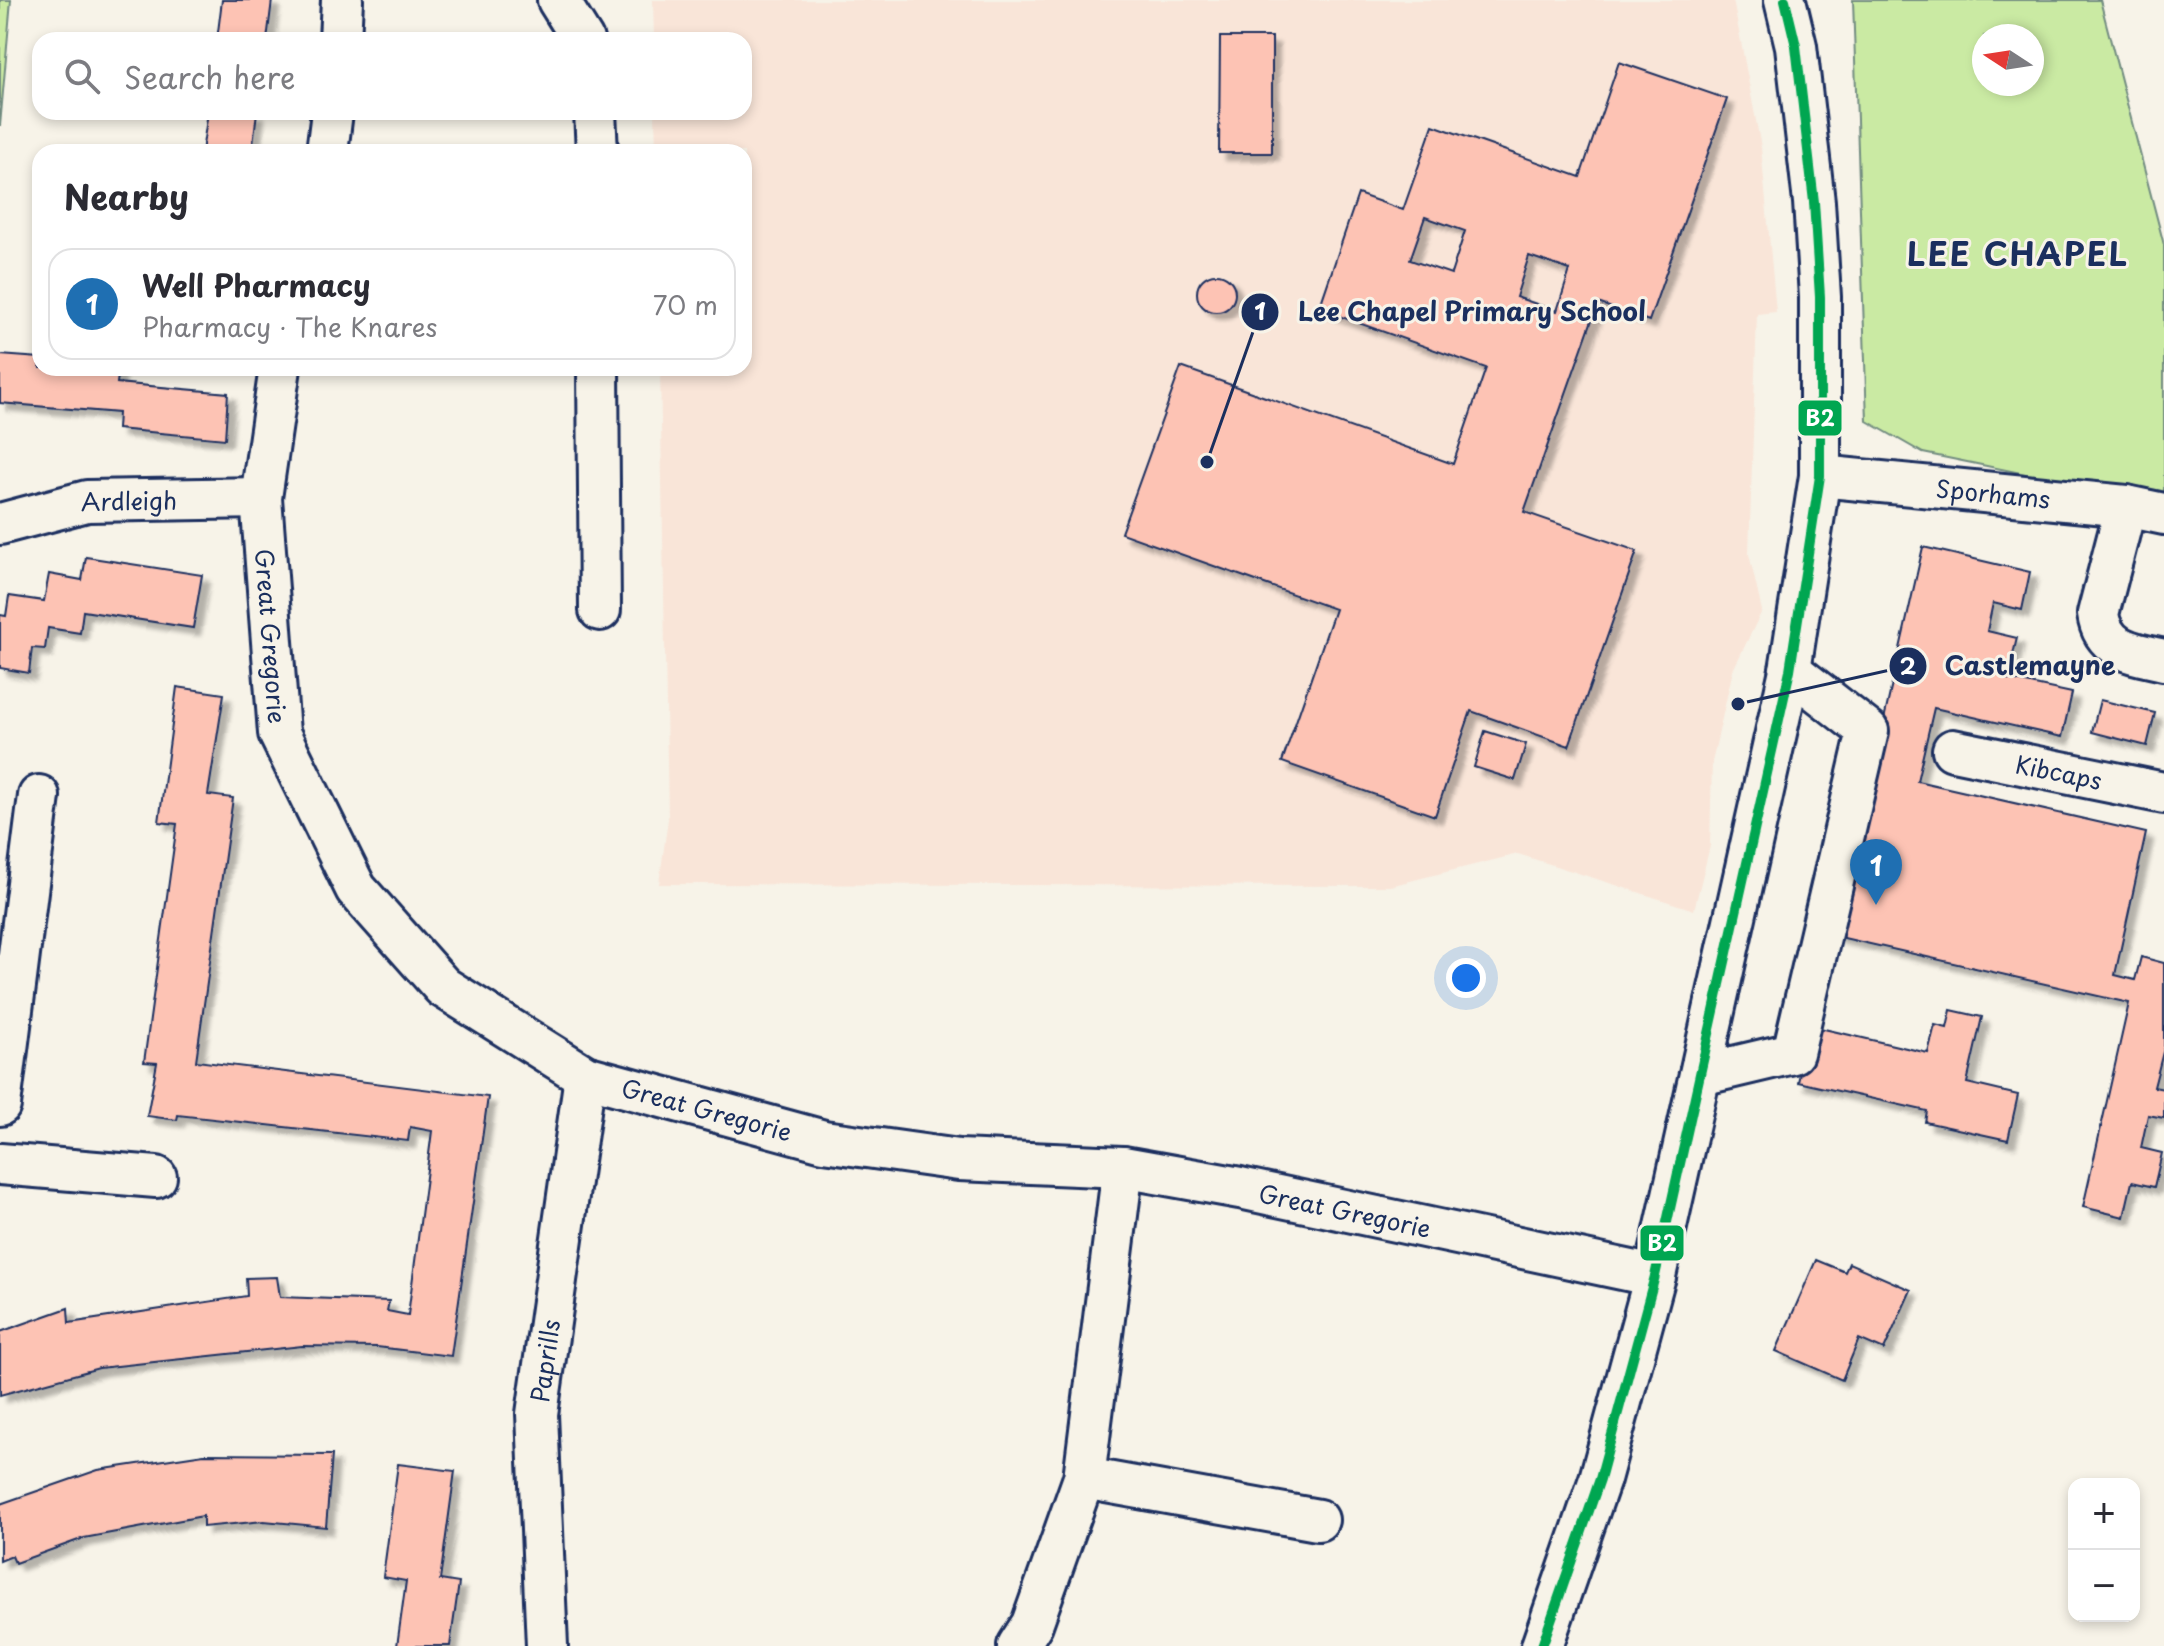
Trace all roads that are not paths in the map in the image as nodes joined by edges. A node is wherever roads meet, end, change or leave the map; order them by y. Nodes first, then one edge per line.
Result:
1 (342, 0) edge
2 (558, 0) edge
3 (1785, 0) edge
4 (340, 32) edge
5 (578, 32) edge
6 (331, 120) edge
7 (595, 120) edge
8 (328, 144) edge
9 (597, 144) edge
10 (279, 376) edge
11 (598, 376) edge
12 (1820, 476) junction
13 (261, 498) junction
14 (2126, 506) junction
15 (2164, 514) edge
16 (0, 524) edge
17 (600, 610) dead end
18 (2164, 660) edge
19 (1790, 670) junction
20 (1953, 750) dead end
21 (2164, 793) edge
22 (39, 796) dead end
23 (1700, 1075) junction
24 (585, 1076) junction
25 (0, 1105) edge
26 (0, 1164) edge
27 (1123, 1167) junction
28 (156, 1177) dead end
29 (1655, 1276) junction
30 (1084, 1478) junction
31 (1318, 1520) dead end
32 (547, 1646) edge
33 (1018, 1646) edge
34 (1542, 1646) edge

1 - 4 street
2 - 5 street
3 - 12 street
6 - 8 street
7 - 9 street
10 - 13 street, Great Gregorie
11 - 17 street
12 - 14 street, Sporhams
12 - 19 street
13 - 16 street, Ardleigh
13 - 24 street, Great Gregorie
14 - 15 street, Sporhams
14 - 18 street
19 - 23 street
19 - 23 street
20 - 21 street, Kibcaps
22 - 25 street
23 - 29 street
24 - 27 street, Great Gregorie
24 - 32 street, Paprills
26 - 28 street
27 - 29 street, Great Gregorie
27 - 30 street
29 - 34 street
30 - 31 street
30 - 33 street

